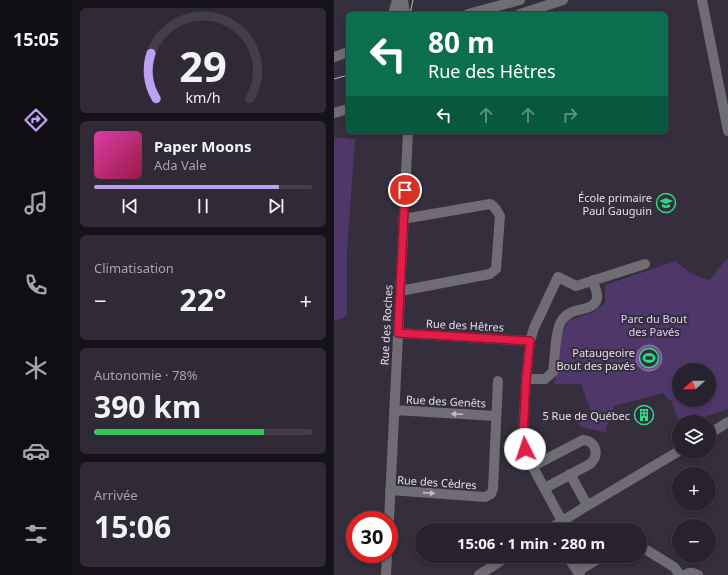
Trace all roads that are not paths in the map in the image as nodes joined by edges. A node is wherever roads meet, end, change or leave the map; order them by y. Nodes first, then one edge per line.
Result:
1 (397, 0) edge
2 (403, 0) edge
3 (520, 0) edge
4 (563, 0) edge
5 (702, 0) edge
6 (394, 12) edge
7 (405, 12) edge
8 (475, 12) edge
9 (526, 12) edge
10 (346, 53) edge
11 (334, 57) edge
12 (346, 110) edge
13 (334, 113) edge
14 (728, 131) edge
15 (408, 134) edge
16 (403, 219) junction
17 (645, 264) dead end
18 (593, 280) junction
19 (400, 291) junction
20 (398, 333) junction
21 (530, 341) junction
22 (526, 379) junction
23 (498, 382) dead end
24 (394, 410) junction
25 (496, 416) junction
26 (728, 422) edge
27 (716, 430) edge
28 (495, 455) joint
29 (672, 455) edge
30 (533, 466) junction
31 (570, 474) junction
32 (545, 488) junction
33 (390, 490) junction
34 (587, 505) junction
35 (389, 511) edge
36 (562, 521) junction
37 (559, 523) edge
38 (647, 550) edge
39 (387, 563) edge
40 (497, 563) edge
41 (572, 563) edge
42 (593, 563) edge
43 (579, 573) edge
44 (386, 575) edge
45 (478, 575) edge
46 (680, 575) edge
47 (685, 575) edge
48 (698, 575) edge

1 - 6 street
2 - 7 street
3 - 8 street
4 - 9 street
5 - 14 street
10 - 11 street
12 - 13 street
15 - 16 street, Rue des Roches
16 - 19 street, Rue des Roches
16 - 19 street
17 - 18 street
18 - 21 street
18 - 22 street
19 - 20 street, Rue des Roches
20 - 21 street, Rue des Hêtres
20 - 24 street, Rue des Roches
21 - 22 street
22 - 30 street
23 - 25 street, Rue des Genêts
25 -> 24 street, Rue des Genêts
24 - 33 street, Rue des Roches
25 - 28 street, Rue des Genêts
26 - 27 street
33 -> 28 street, Rue des Cèdres
29 - 34 street
30 - 31 street
30 - 32 street
31 - 32 street
31 - 34 street
32 - 36 street
33 - 35 street, Rue des Roches
34 - 36 street
36 - 37 street
38 - 46 street
39 - 44 street
40 - 45 street
41 - 43 street
42 - 43 street
47 - 48 street

